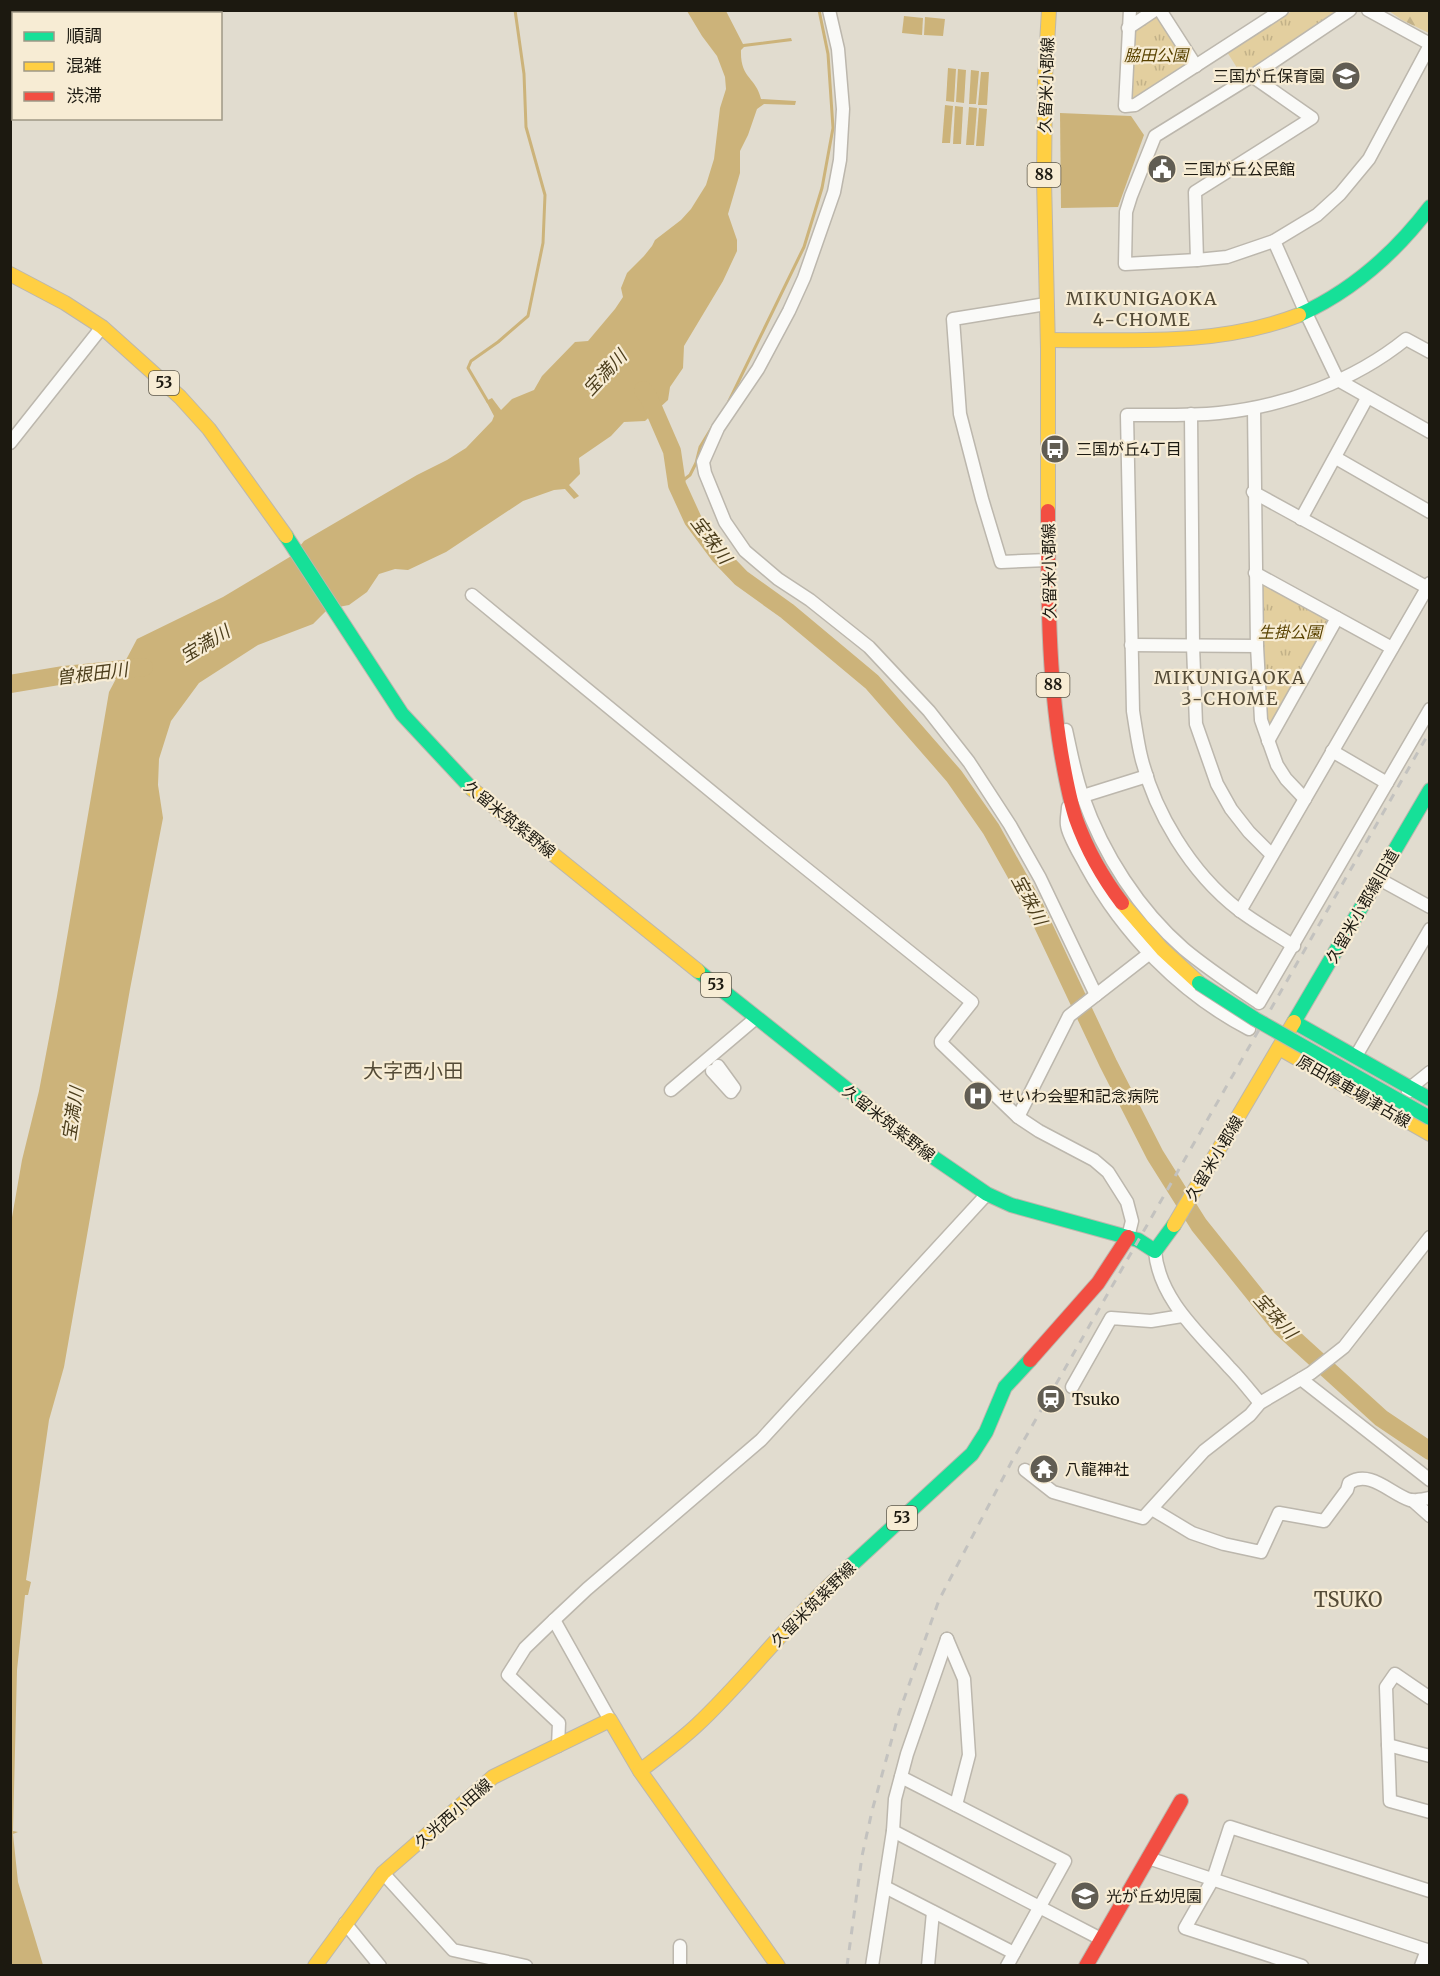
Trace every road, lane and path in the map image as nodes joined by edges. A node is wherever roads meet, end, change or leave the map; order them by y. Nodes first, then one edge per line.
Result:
1 (829, 10) edge
2 (1049, 10) edge
3 (1130, 10) edge
4 (1155, 10) edge
5 (1160, 10) edge
6 (1282, 10) edge
7 (1350, 10) edge
8 (1368, 10) edge
9 (1128, 28) junction
10 (1430, 44) edge
11 (1196, 66) junction
12 (1252, 76) junction
13 (1430, 207) edge
14 (1274, 241) junction
15 (1197, 260) junction
16 (10, 274) edge
17 (1046, 304) junction
18 (1305, 311) junction
19 (102, 327) junction
20 (1048, 340) junction
21 (1430, 352) edge
22 (1338, 380) junction
23 (1367, 398) junction
24 (1254, 408) junction
25 (1191, 414) junction
26 (1430, 432) edge
27 (10, 443) edge
28 (1336, 458) junction
29 (1253, 492) junction
30 (1430, 512) edge
31 (1301, 519) junction
32 (1048, 560) junction
33 (1255, 573) junction
34 (1429, 587) edge
35 (472, 595) dead end
36 (1337, 618) junction
37 (1131, 645) junction
38 (1193, 646) junction
39 (1257, 646) junction
40 (1392, 648) junction
41 (1430, 709) edge
42 (1268, 741) junction
43 (1332, 751) junction
44 (1147, 776) junction
45 (1387, 783) junction
46 (1430, 790) edge
47 (1076, 795) junction
48 (1305, 799) junction
49 (1272, 855) junction
50 (1379, 879) junction
51 (1430, 907) edge
52 (1240, 911) junction
53 (1430, 929) edge
54 (1294, 946) junction
55 (1150, 953) junction
56 (1094, 997) junction
57 (756, 1018) junction
58 (1294, 1022) junction
59 (1249, 1029) dead end
60 (1280, 1048) junction
61 (1356, 1056) junction
62 (1430, 1072) edge
63 (1410, 1088) junction
64 (671, 1090) dead end
65 (1430, 1099) edge
66 (1397, 1115) junction
67 (1018, 1117) junction
68 (1430, 1118) edge
69 (1430, 1134) edge
70 (987, 1194) junction
71 (1128, 1237) junction
72 (1430, 1237) edge
73 (1155, 1251) junction
74 (1182, 1316) junction
75 (1306, 1376) junction
76 (1072, 1386) dead end
77 (1260, 1402) junction
78 (1025, 1470) dead end
79 (1430, 1480) edge
80 (1430, 1498) edge
81 (1412, 1500) junction
82 (1152, 1509) junction
83 (1430, 1516) edge
84 (554, 1620) junction
85 (1430, 1698) edge
86 (610, 1720) junction
87 (1388, 1745) junction
88 (558, 1746) junction
89 (1430, 1756) edge
90 (640, 1771) junction
91 (901, 1777) junction
92 (1181, 1801) dead end
93 (956, 1804) junction
94 (1430, 1812) edge
95 (893, 1831) junction
96 (1148, 1858) junction
97 (383, 1873) junction
98 (1212, 1879) junction
99 (885, 1887) junction
100 (1430, 1891) edge
101 (1040, 1905) junction
102 (933, 1912) junction
103 (345, 1923) junction
104 (1101, 1939) junction
105 (680, 1946) dead end
106 (1428, 1951) edge
107 (1014, 1953) junction
108 (315, 1965) edge
109 (380, 1965) edge
110 (526, 1965) edge
111 (680, 1965) edge
112 (778, 1965) edge
113 (873, 1965) edge
114 (928, 1965) edge
115 (1006, 1965) edge
116 (1086, 1965) edge
117 (1302, 1965) edge
118 (1421, 1965) edge

1 - 56 street
2 - 17 main road, 久留米小郡線 / 88
3 - 9 street
4 - 9 street
5 - 11 street
6 - 11 street
7 - 12 street
8 - 10 street
9 - 11 street
10 - 14 street
12 - 15 street
12 - 15 street
13 - 18 main road
14 - 15 street
14 - 18 street
16 - 19 main road, 久留米筑紫野線 / 53
17 - 20 main road, 久留米小郡線 / 88
17 - 32 street
18 - 20 main road
18 - 22 street
19 - 27 street
19 - 57 main road, 久留米筑紫野線 / 53
20 - 32 main road, 久留米小郡線 / 88
21 - 22 street
22 - 23 street
22 - 24 street
23 - 26 street
23 - 28 street
24 - 25 street
24 - 29 street
25 - 37 street
25 - 38 street
28 - 30 street
28 - 31 street
29 - 31 street
29 - 33 street
31 - 34 street
32 - 47 main road, 久留米小郡線 / 88
33 - 36 street
33 - 39 street
34 - 40 street
35 - 67 street
36 - 40 street
36 - 42 street
37 - 38 street
37 - 44 street
38 - 39 street
38 - 49 street
39 - 42 street
40 - 43 street
41 - 45 street
42 - 48 street
43 - 45 street
43 - 48 street
44 - 47 street
44 - 52 street
45 - 54 street
46 - 50 main road, 久留米小郡線旧道
47 - 54 street
47 - 55 street
47 - 68 main road, 久留米小郡線 / 88, bridge
48 - 49 street
49 - 52 street
50 - 51 street
50 - 58 main road, 久留米小郡線旧道
52 - 54 street
53 - 61 street
55 - 56 street
55 - 59 street
56 - 67 street
57 - 64 street
57 - 70 main road, 久留米筑紫野線 / 53
58 - 60 main road, 久留米小郡線
58 - 61 main road, 原田停車場津古線
60 - 66 main road, 原田停車場津古線
60 - 73 main road, 久留米小郡線
61 - 63 main road, 原田停車場津古線
62 - 63 street
63 - 65 main road, 原田停車場津古線
63 - 66 street
66 - 69 main road, 原田停車場津古線
67 - 71 street
70 - 71 main road, 久留米筑紫野線 / 53
70 - 84 street
71 - 73 main road
71 - 90 main road, 久留米筑紫野線 / 53
72 - 75 street
73 - 74 street
74 - 76 street
74 - 77 street
75 - 77 street
75 - 79 street
77 - 82 street
78 - 82 street
80 - 81 street
81 - 82 street
81 - 83 street
84 - 86 street
84 - 88 street
85 - 87 street
86 - 88 main road, 久光西小田線
86 - 90 main road
87 - 89 street
87 - 94 street
88 - 97 main road, 久光西小田線
90 - 112 main road
91 - 93 street
91 - 93 street
91 - 95 street
92 - 96 main road
93 - 101 street
95 - 99 street
95 - 101 street
96 - 98 street
96 - 104 main road
97 - 103 main road, 久光西小田線
97 - 110 street
98 - 100 street
98 - 106 street
98 - 117 street
99 - 102 street
99 - 113 street
101 - 104 street
101 - 107 street
102 - 107 street
102 - 114 street
103 - 108 main road, 久光西小田線
103 - 109 street
104 - 116 main road
105 - 111 street
106 - 118 street
107 - 115 street

